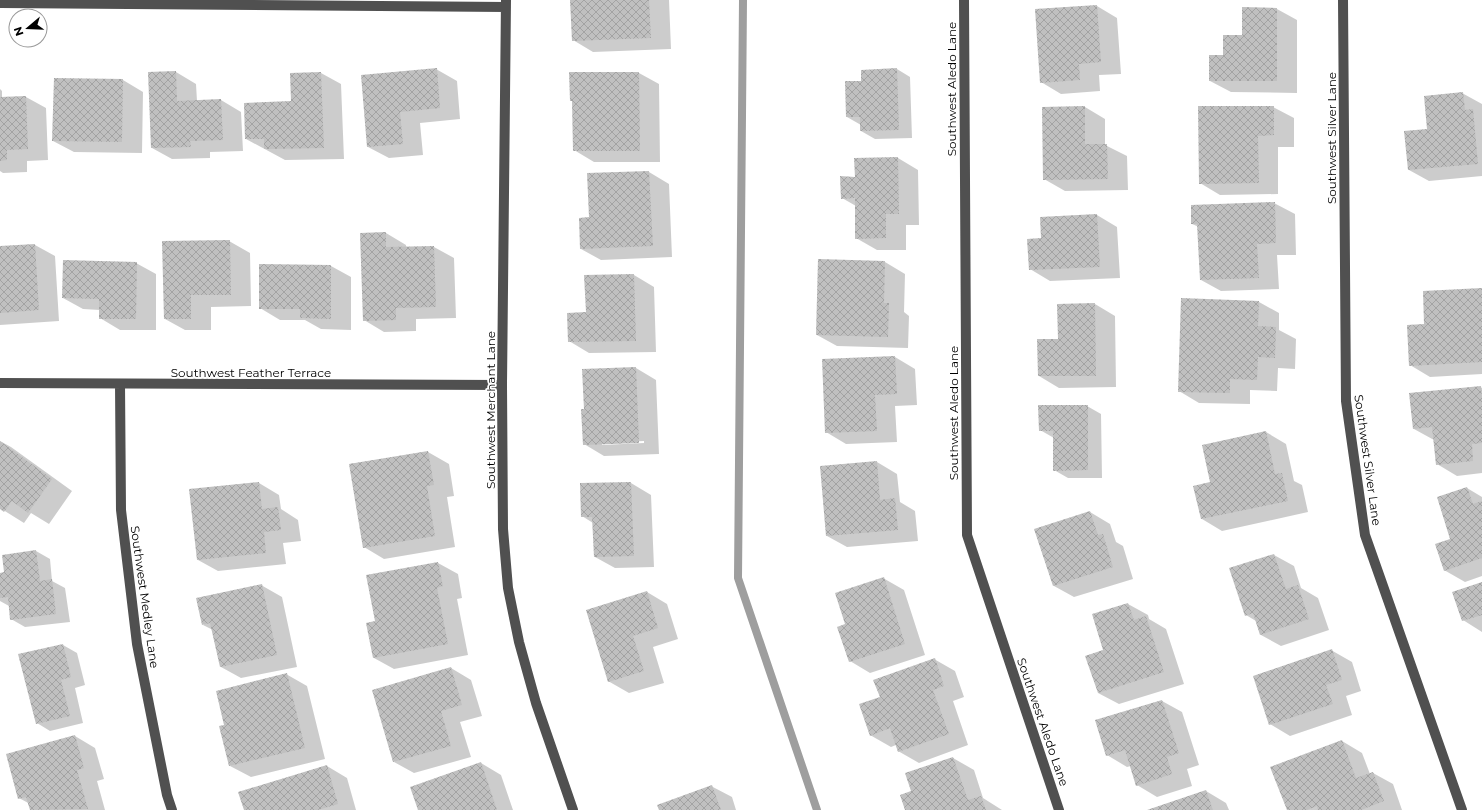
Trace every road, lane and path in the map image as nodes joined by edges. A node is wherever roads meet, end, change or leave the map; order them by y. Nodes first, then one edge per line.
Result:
1 (964, 0) edge
2 (1343, 0) edge
3 (126, 1) edge
4 (0, 3) edge
5 (506, 4) edge
6 (0, 383) edge
7 (120, 384) junction
8 (502, 385) junction
9 (172, 810) edge
10 (573, 810) edge
11 (1059, 810) edge
12 (1462, 810) edge

1 - 11 street, Southwest Aledo Lane
2 - 12 street, Southwest Silver Lane
3 - 4 street
3 - 5 street
5 - 8 street, Southwest Merchant Lane
6 - 7 street, Southwest Feather Terrace
7 - 8 street, Southwest Feather Terrace
7 - 9 street, Southwest Medley Lane
8 - 10 street, Southwest Merchant Lane

